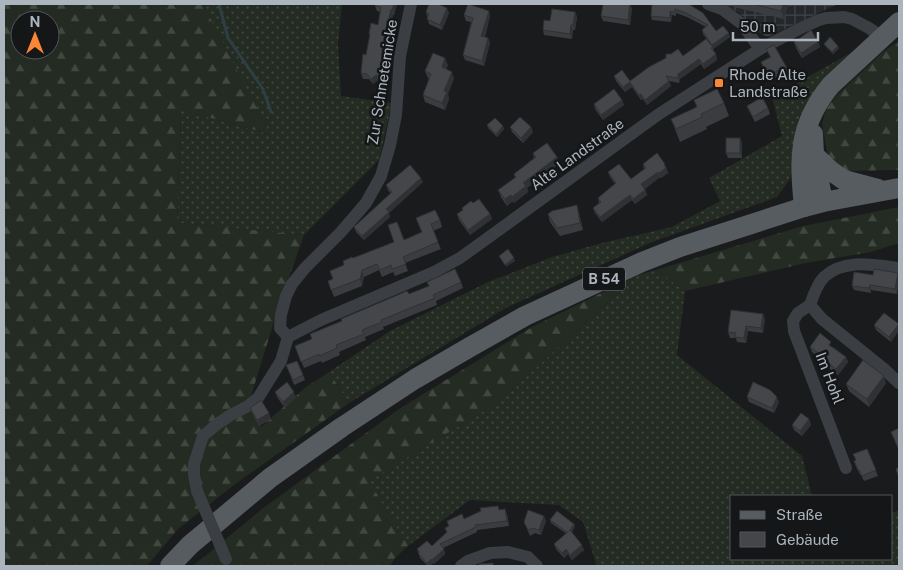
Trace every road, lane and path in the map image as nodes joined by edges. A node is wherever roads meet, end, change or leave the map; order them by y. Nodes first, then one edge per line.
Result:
1 (411, 4) edge
2 (708, 4) edge
3 (899, 22) edge
4 (883, 38) junction
5 (760, 49) junction
6 (812, 114) junction
7 (814, 155) junction
8 (891, 189) edge
9 (814, 204) junction
10 (899, 268) edge
11 (810, 304) junction
12 (288, 337) junction
13 (899, 382) edge
14 (846, 468) dead end
15 (228, 563) edge
16 (170, 566) edge
17 (461, 566) edge
18 (537, 566) edge

1 - 12 street, Zur Schnetemicke
2 - 5 street
3 - 4 main road
4 - 5 street, Alte Landstraße
4 - 6 main road
5 - 12 street, Alte Landstraße
6 - 7 main road
6 - 9 main road
7 - 8 main road
7 - 9 main road
8 - 9 main road
9 - 16 main road, B 54
10 - 11 street, Im Hohl
11 - 13 street, Im Hohl
11 - 14 street, Im Hohl
12 - 15 street, bridge
17 - 18 street

